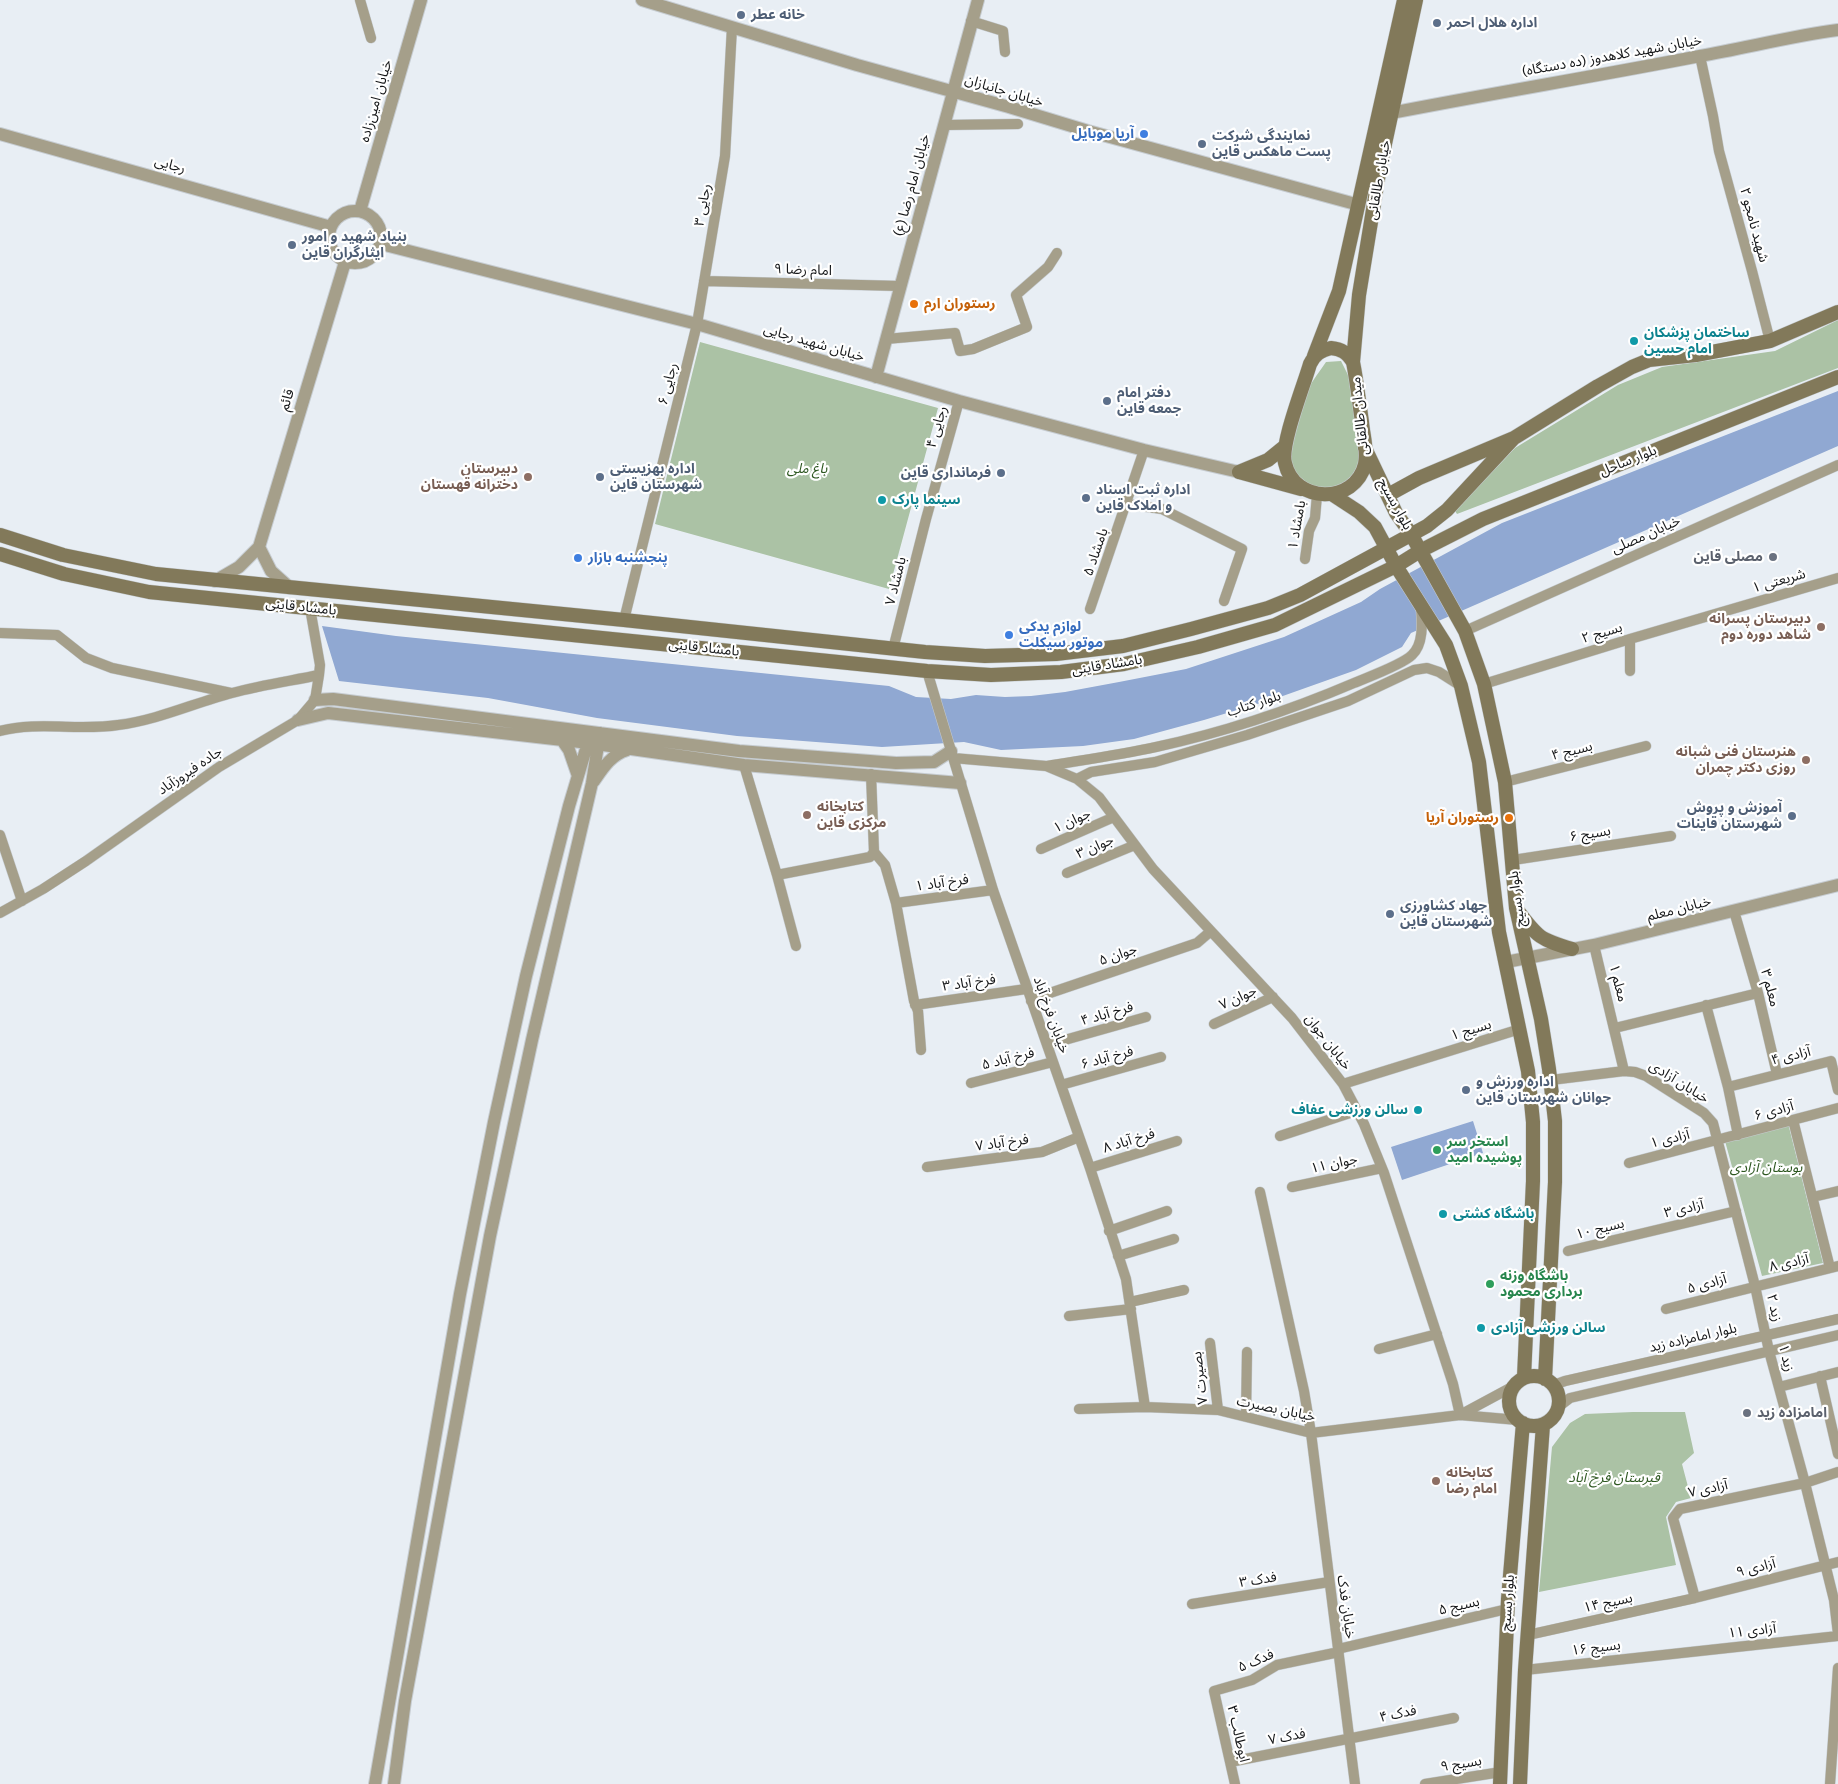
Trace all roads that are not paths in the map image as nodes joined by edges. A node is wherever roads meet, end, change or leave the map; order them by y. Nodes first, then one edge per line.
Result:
1 (360, 0) edge
2 (420, 0) edge
3 (642, 0) edge
4 (978, 0) edge
5 (1404, 0) edge
6 (1416, 0) edge
7 (971, 21) junction
8 (732, 27) junction
9 (1838, 30) edge
10 (371, 38) dead end
11 (1005, 52) dead end
12 (1700, 56) junction
13 (953, 91) junction
14 (1391, 113) junction
15 (1018, 124) dead end
16 (944, 125) junction
17 (0, 134) edge
18 (1359, 205) junction
19 (1374, 207) junction
20 (360, 211) junction
21 (331, 227) junction
22 (381, 244) junction
23 (1057, 253) dead end
24 (345, 262) junction
25 (704, 281) junction
26 (900, 286) junction
27 (1838, 312) edge
28 (697, 324) junction
29 (886, 339) junction
30 (1770, 342) junction
31 (1314, 356) junction
32 (1353, 362) junction
33 (876, 377) junction
34 (1838, 377) edge
35 (959, 401) junction
36 (1514, 438) junction
37 (1284, 447) junction
38 (1365, 448) junction
39 (1144, 450) junction
40 (1838, 465) edge
41 (1239, 472) junction
42 (1302, 489) junction
43 (1317, 495) junction
44 (1333, 495) junction
45 (1388, 495) junction
46 (1127, 504) junction
47 (926, 519) joint
48 (1411, 534) junction
49 (0, 535) edge
50 (259, 547) junction
51 (1386, 548) junction
52 (1420, 552) junction
53 (0, 554) edge
54 (1305, 559) dead end
55 (1396, 566) junction
56 (1838, 578) edge
57 (215, 580) junction
58 (290, 588) junction
59 (1300, 595) junction
60 (1224, 601) dead end
61 (1421, 606) junction
62 (310, 608) junction
63 (1090, 609) dead end
64 (1728, 610) joint
65 (519, 611) junction
66 (1306, 611) junction
67 (624, 620) junction
68 (518, 629) junction
69 (1465, 631) junction
70 (0, 633) edge
71 (1630, 639) junction
72 (892, 649) junction
73 (1402, 661) junction
74 (927, 671) junction
75 (1630, 672) dead end
76 (1406, 673) junction
77 (319, 674) junction
78 (1484, 684) junction
79 (1461, 686) junction
80 (232, 693) junction
81 (315, 700) junction
82 (298, 720) junction
83 (0, 731) edge
84 (594, 738) junction
85 (562, 740) junction
86 (1646, 746) dead end
87 (628, 749) junction
88 (952, 755) junction
89 (744, 765) junction
90 (1046, 766) junction
91 (871, 774) junction
92 (578, 777) junction
93 (1078, 779) junction
94 (1505, 782) junction
95 (592, 783) junction
96 (960, 783) junction
97 (1114, 817) junction
98 (0, 835) edge
99 (1670, 836) dead end
100 (1134, 845) junction
101 (1041, 849) dead end
102 (874, 852) junction
103 (1513, 860) junction
104 (777, 874) junction
105 (1067, 874) dead end
106 (1838, 885) edge
107 (993, 890) junction
108 (22, 901) junction
109 (896, 903) junction
110 (1516, 908) junction
111 (1734, 911) junction
112 (0, 913) edge
113 (1211, 931) junction
114 (1594, 945) junction
115 (796, 946) dead end
116 (1572, 949) junction
117 (1526, 958) junction
118 (1506, 962) junction
119 (1026, 989) junction
120 (1758, 993) junction
121 (1273, 997) junction
122 (1031, 1001) junction
123 (915, 1005) junction
124 (1706, 1005) junction
125 (1146, 1017) dead end
126 (1214, 1024) dead end
127 (1615, 1028) junction
128 (1520, 1029) junction
129 (1047, 1045) junction
130 (921, 1050) dead end
131 (1161, 1057) dead end
132 (1053, 1062) junction
133 (1624, 1071) junction
134 (1777, 1074) junction
135 (1551, 1080) junction
136 (971, 1083) dead end
137 (1343, 1084) junction
138 (1061, 1085) junction
139 (1728, 1087) junction
140 (1838, 1090) edge
141 (1838, 1108) edge
142 (1356, 1111) junction
143 (1794, 1120) junction
144 (1738, 1135) junction
145 (1280, 1136) dead end
146 (1079, 1137) junction
147 (1177, 1141) dead end
148 (1718, 1141) junction
149 (1629, 1163) dead end
150 (927, 1167) dead end
151 (1090, 1168) junction
152 (1382, 1168) junction
153 (1292, 1187) dead end
154 (1838, 1191) edge
155 (1260, 1192) dead end
156 (1813, 1197) junction
157 (1167, 1211) dead end
158 (1736, 1211) junction
159 (1109, 1231) junction
160 (1638, 1234) joint
161 (1174, 1239) dead end
162 (1568, 1251) dead end
163 (1118, 1256) junction
164 (1834, 1267) edge
165 (1755, 1286) junction
166 (1184, 1290) dead end
167 (1130, 1305) junction
168 (1666, 1309) dead end
169 (1068, 1316) dead end
170 (1838, 1319) edge
171 (1437, 1334) junction
172 (1766, 1335) junction
173 (1838, 1335) edge
174 (1210, 1343) dead end
175 (1379, 1349) dead end
176 (1769, 1351) junction
177 (1247, 1352) dead end
178 (1838, 1372) edge
179 (1820, 1376) junction
180 (1524, 1377) junction
181 (1549, 1382) junction
182 (1512, 1387) junction
183 (1779, 1387) junction
184 (1145, 1407) junction
185 (1557, 1408) junction
186 (1079, 1409) dead end
187 (1218, 1410) junction
188 (1460, 1415) junction
189 (1246, 1416) junction
190 (1520, 1421) junction
191 (1543, 1425) junction
192 (1311, 1433) junction
193 (1838, 1454) edge
194 (1838, 1472) edge
195 (1805, 1483) junction
196 (1838, 1562) edge
197 (1824, 1565) junction
198 (1329, 1582) junction
199 (1695, 1598) junction
200 (1192, 1604) dead end
201 (1508, 1609) junction
202 (1528, 1635) junction
203 (1838, 1635) edge
204 (1338, 1650) junction
205 (1670, 1654) joint
206 (1838, 1668) edge
207 (1524, 1670) junction
208 (1214, 1691) joint
209 (1454, 1718) dead end
210 (1349, 1739) junction
211 (1230, 1762) junction
212 (1500, 1778) edge
213 (375, 1784) edge
214 (394, 1784) edge
215 (1235, 1784) edge
216 (1354, 1784) edge
217 (1425, 1784) edge
218 (1520, 1784) edge
219 (1830, 1784) edge

1 - 10 street
2 - 20 street, خیابان امین‌زاده
3 - 8 street, خیابان جانبازان
4 - 7 street, خیابان امام رضا (ع)
5 - 18 main road, خیابان طالقانی
6 - 14 main road, خیابان طالقانی
7 - 11 street
7 - 13 street, خیابان امام رضا (ع)
8 - 13 street, خیابان جانبازان
8 - 25 street, رجایی ۳
9 - 12 street, خیابان شهید کلاهدوز (ده دستگاه)
12 - 14 street, خیابان شهید کلاهدوز (ده دستگاه)
12 - 30 street, شهید نامجو ۲
13 - 16 street, خیابان امام رضا (ع)
13 - 18 street, خیابان جانبازان
14 - 19 main road, خیابان طالقانی
15 - 16 street
16 - 26 street, خیابان امام رضا (ع)
17 - 21 street, رجایی
18 - 19 main road
18 - 31 main road, خیابان طالقانی
19 - 32 main road, خیابان طالقانی
20 - 21 street
20 - 22 street
21 - 24 street
22 - 24 street
22 - 28 street, خیابان شهید رجایی
23 - 29 street
24 - 50 street, قائم
25 - 26 street, امام رضا ۹
25 - 28 street, رجایی ۳
26 - 29 street, خیابان امام رضا (ع)
27 - 30 main road
28 - 33 street, خیابان شهید رجایی
28 - 67 street, رجایی ۶
29 - 33 street, خیابان امام رضا (ع)
30 - 36 main road
31 - 32 main road, میدان طالقانی
31 - 37 main road
32 - 38 main road, میدان طالقانی
33 - 35 street, خیابان شهید رجایی
34 - 52 main road, بلوار ساحل
35 - 39 street, خیابان شهید رجایی
35 - 47 street, رجایی ۴
36 - 45 main road
36 - 48 main road
37 - 41 main road
37 - 42 main road
38 - 44 main road, میدان طالقانی
38 - 45 main road, بلوار بسیج
39 - 41 street, خیابان شهید رجایی
39 - 46 street, بامشاد ۵
40 - 69 street, خیابان مصلی
41 - 42 main road
42 - 43 main road
43 - 44 main road
43 - 54 street, بامشاد ۱
44 - 51 main road, بلوار بسیج
45 - 48 main road, بلوار بسیج
46 - 60 street
46 - 63 street, بامشاد ۵
47 - 72 street, بامشاد ۷
48 - 51 main road, بامشاد قاینی
48 - 52 main road, بلوار بسیج
49 - 57 main road, بامشاد قاینی
50 - 57 street, قائم
50 - 58 street
51 - 55 main road, بلوار بسیج
51 - 59 main road, بامشاد قاینی
52 - 55 main road, بلوار ساحل
52 - 69 main road, بلوار بسیج
53 - 62 main road, بامشاد قاینی
55 - 61 main road, بلوار بسیج
55 - 66 main road, بامشاد قاینی
56 - 64 street, شریعتی ۱
57 - 58 main road, بامشاد قاینی
58 - 65 main road, بامشاد قاینی
59 - 66 main road
59 - 72 main road, بامشاد قاینی
61 - 73 street, بلوار کتاب
61 - 79 main road, بلوار بسیج
62 - 68 main road, بامشاد قاینی
62 - 77 street
64 - 71 street, بسیج ۲
65 - 67 main road, بامشاد قاینی
65 - 68 main road
66 - 74 main road, بامشاد قاینی
67 - 72 main road, بامشاد قاینی
68 - 74 main road, بامشاد قاینی
69 - 78 main road, بلوار بسیج
70 - 80 street
71 - 75 street
71 - 78 street, بسیج ۲
73 - 76 street
73 - 90 street, بلوار کتاب
74 - 88 street, خیابان فرخ آباد
76 - 79 street, بلوار کتاب
76 - 93 street, بلوار کتاب
77 - 80 street
77 - 81 street
78 - 94 main road, بلوار بسیج
79 - 118 main road, بلوار بسیج
80 - 83 street
81 - 82 street, جاده فیروزآباد
81 - 84 street
82 - 85 street
82 - 108 street, جاده فیروزآباد
84 - 85 street
84 - 87 street
84 - 88 street
84 - 92 street
84 - 95 street
85 - 92 street
86 - 94 street, بسیج ۴
87 - 89 street
87 - 95 street
88 - 90 street
88 - 96 street, خیابان فرخ آباد
89 - 91 street
89 - 104 street
90 - 93 street, خیابان جوان
91 - 96 street
91 - 102 street
92 - 213 street
93 - 97 street, خیابان جوان
94 - 103 main road, بلوار بسیج
95 - 214 street
96 - 107 street, خیابان فرخ آباد
97 - 100 street, خیابان جوان
97 - 101 street, جوان ۱
98 - 108 street
99 - 103 street, بسیج ۶
100 - 105 street, جوان ۳
100 - 113 street, خیابان جوان
102 - 104 street
102 - 109 street
103 - 110 main road, بلوار بسیج
104 - 115 street
106 - 111 street, خیابان معلم
107 - 109 street, فرخ آباد ۱
107 - 119 street, خیابان فرخ آباد
108 - 112 street, جاده فیروزآباد
109 - 123 street
110 - 116 main road
110 - 117 main road, بلوار بسیج
111 - 114 street, خیابان معلم
111 - 120 street, معلم ۳
113 - 121 street, خیابان جوان
113 - 122 street, جوان ۵
114 - 116 street, خیابان معلم
114 - 127 street, معلم ۱
116 - 117 street, خیابان معلم
117 - 118 street, خیابان معلم
117 - 135 main road, بلوار بسیج
118 - 128 main road, بلوار بسیج
119 - 122 street, خیابان فرخ آباد
119 - 123 street, فرخ آباد ۳
120 - 124 street
120 - 134 street, معلم ۳
121 - 126 street, جوان ۷
121 - 137 street, خیابان جوان
122 - 129 street, خیابان فرخ آباد
123 - 130 street
124 - 127 street
124 - 139 street
125 - 129 street, فرخ آباد ۴
127 - 133 street, معلم ۱
128 - 137 street, بسیج ۱
128 - 180 main road, بلوار بسیج
129 - 132 street, خیابان فرخ آباد
131 - 138 street, فرخ آباد ۶
132 - 136 street, فرخ آباد ۵
132 - 138 street, خیابان فرخ آباد
133 - 135 street, خیابان آزادی
133 - 148 street, خیابان آزادی
134 - 139 street, آزادی ۴
134 - 140 street, آزادی ۴
135 - 181 main road, بلوار بسیج
137 - 142 street, خیابان جوان
138 - 146 street, خیابان فرخ آباد
139 - 144 street
141 - 143 street, آزادی ۶
142 - 145 street
142 - 152 street, خیابان جوان
143 - 144 street, آزادی ۶
143 - 156 street
144 - 148 street, آزادی ۶
146 - 150 street, فرخ آباد ۷
146 - 151 street, خیابان فرخ آباد
147 - 151 street, فرخ آباد ۸
148 - 149 street, آزادی ۱
148 - 158 street, خیابان آزادی
151 - 159 street, خیابان فرخ آباد
152 - 153 street, جوان ۱۱
152 - 171 street, خیابان جوان
154 - 156 street
155 - 192 street, خیابان فدک
156 - 164 street
157 - 159 street
158 - 160 street, آزادی ۳
158 - 165 street, خیابان آزادی
159 - 163 street, خیابان فرخ آباد
160 - 162 street, بسیج ۱۰
161 - 163 street
163 - 167 street, خیابان فرخ آباد
164 - 165 street, آزادی ۸
165 - 168 street, آزادی ۵
165 - 172 street, زید ۲
166 - 167 street
167 - 169 street
167 - 184 street, خیابان فرخ آباد
170 - 172 street, بلوار امامزاده زید
171 - 175 street
171 - 188 street, خیابان جوان
172 - 176 street, زید ۱
172 - 181 street, بلوار امامزاده زید
173 - 176 street
174 - 187 street, بصیرت ۷
176 - 183 street, زید ۱
176 - 185 street
177 - 189 street
178 - 179 street
179 - 183 street
179 - 193 street
180 - 181 main road
180 - 182 main road
181 - 185 main road
182 - 188 street
182 - 190 main road
183 - 195 street
184 - 186 street, خیابان بصیرت
184 - 187 street, خیابان بصیرت
185 - 191 main road
187 - 189 street, خیابان بصیرت
188 - 190 street
188 - 192 street, خیابان بصیرت
189 - 192 street, خیابان بصیرت
190 - 191 main road
190 - 201 main road, بلوار بسیج
191 - 202 main road, بلوار بسیج
192 - 198 street, خیابان فدک
194 - 195 street
195 - 197 street
195 - 199 street, آزادی ۷
196 - 197 street, آزادی ۹
197 - 199 street, آزادی ۹
197 - 203 street
198 - 200 street, فدک ۳
198 - 204 street, خیابان فدک
199 - 202 street, بسیج ۱۴
201 - 204 street, بسیج ۵
201 - 212 main road, بلوار بسیج
202 - 207 main road, بلوار بسیج
203 - 205 street, آزادی ۱۱
204 - 208 street, فدک ۵
204 - 210 street, خیابان فدک
205 - 207 street, بسیج ۱۶
206 - 219 street
207 - 218 main road, بلوار بسیج
208 - 211 street, ابوطالب ۳
209 - 210 street, فدک ۴
210 - 211 street, فدک ۷
210 - 216 street, خیابان فدک
211 - 215 street, ابوطالب ۳
212 - 217 street, بسیج ۹

